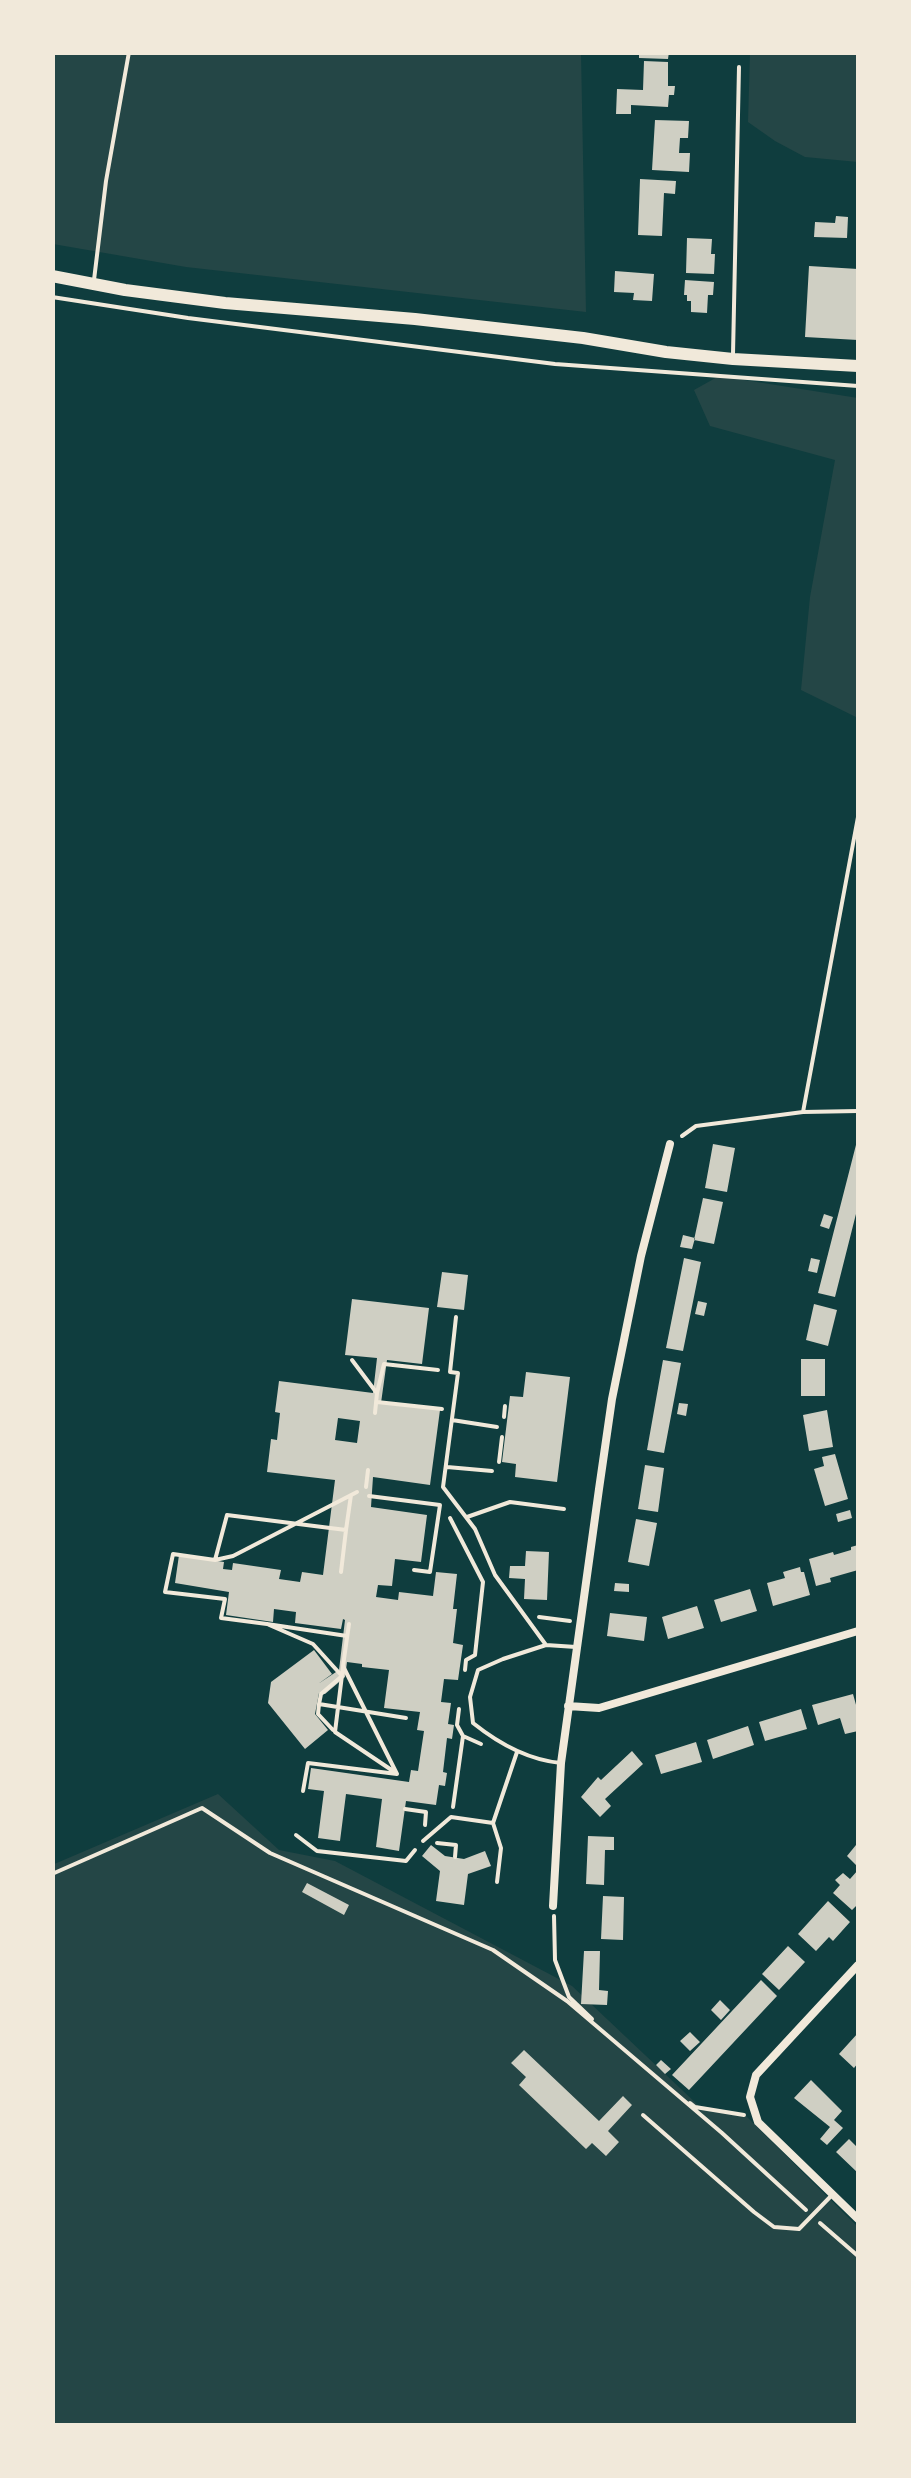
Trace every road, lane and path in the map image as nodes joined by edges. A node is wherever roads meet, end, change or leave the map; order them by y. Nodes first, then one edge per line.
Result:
1 (128, 52) edge
2 (740, 68) dead end
3 (52, 276) edge
4 (93, 285) junction
5 (52, 298) edge
6 (733, 358) junction
7 (858, 366) edge
8 (858, 386) edge
9 (858, 817) edge
10 (858, 1111) edge
11 (803, 1112) junction
12 (670, 1144) joint
13 (456, 1317) dead end
14 (352, 1360) dead end
15 (450, 1372) junction
16 (377, 1393) junction
17 (378, 1402) junction
18 (446, 1410) dead end
19 (376, 1413) dead end
20 (452, 1420) junction
21 (497, 1426) dead end
22 (446, 1467) junction
23 (368, 1470) dead end
24 (492, 1472) dead end
25 (351, 1495) junction
26 (369, 1496) dead end
27 (451, 1497) junction
28 (440, 1505) junction
29 (564, 1509) dead end
30 (438, 1515) junction
31 (466, 1518) junction
32 (294, 1523) junction
33 (346, 1530) junction
34 (215, 1560) junction
35 (414, 1570) dead end
36 (341, 1572) dead end
37 (530, 1622) junction
38 (579, 1622) junction
39 (267, 1624) junction
40 (349, 1624) dead end
41 (858, 1631) edge
42 (348, 1636) junction
43 (546, 1645) junction
44 (576, 1647) junction
45 (489, 1652) dead end
46 (475, 1654) junction
47 (343, 1666) junction
48 (342, 1676) junction
49 (464, 1676) dead end
50 (319, 1704) junction
51 (568, 1706) junction
52 (338, 1707) junction
53 (459, 1709) dead end
54 (367, 1712) junction
55 (406, 1718) dead end
56 (335, 1732) junction
57 (518, 1752) junction
58 (561, 1763) junction
59 (396, 1774) junction
60 (303, 1791) dead end
61 (451, 1817) junction
62 (492, 1823) junction
63 (296, 1834) dead end
64 (424, 1841) joint
65 (52, 1874) edge
66 (498, 1882) dead end
67 (554, 1906) joint
68 (858, 1965) edge
69 (643, 2115) dead end
70 (757, 2120) junction
71 (832, 2195) junction
72 (812, 2215) junction
73 (858, 2219) edge
74 (858, 2256) edge

1 - 4 lane
2 - 6 lane
3 - 4 main road
4 - 6 main road
5 - 8 path
6 - 7 main road
9 - 11 path
10 - 11 path
11 - 12 path
12 - 38 street
13 - 15 lane
14 - 16 path
15 - 16 path
15 - 20 lane
16 - 17 path
17 - 18 path
17 - 19 path
20 - 21 lane
20 - 22 lane
22 - 24 lane
22 - 27 lane
23 - 25 path
25 - 32 path
25 - 33 path
26 - 28 lane
27 - 28 lane
27 - 31 lane
28 - 30 lane
29 - 31 lane
30 - 35 lane
30 - 46 path
31 - 37 lane
32 - 33 path
32 - 34 path
32 - 34 path
33 - 36 path
34 - 39 path
37 - 38 path
37 - 43 lane
38 - 44 street
39 - 42 path
39 - 48 path
40 - 42 path
41 - 51 street
42 - 47 path
43 - 44 lane
43 - 57 lane
44 - 51 street
45 - 46 path
46 - 49 path
47 - 48 path
47 - 54 path
48 - 50 path
48 - 52 path
50 - 52 path
50 - 56 path
51 - 58 street
52 - 54 path
52 - 56 path
53 - 61 path
54 - 55 path
54 - 59 path
56 - 59 path
57 - 58 lane
57 - 62 lane
58 - 67 street
59 - 60 path
61 - 62 lane
61 - 64 lane
62 - 66 lane
63 - 64 path
65 - 72 path
67 - 70 path
68 - 70 street
69 - 72 lane
70 - 71 street
71 - 72 lane
71 - 73 street
72 - 74 path

